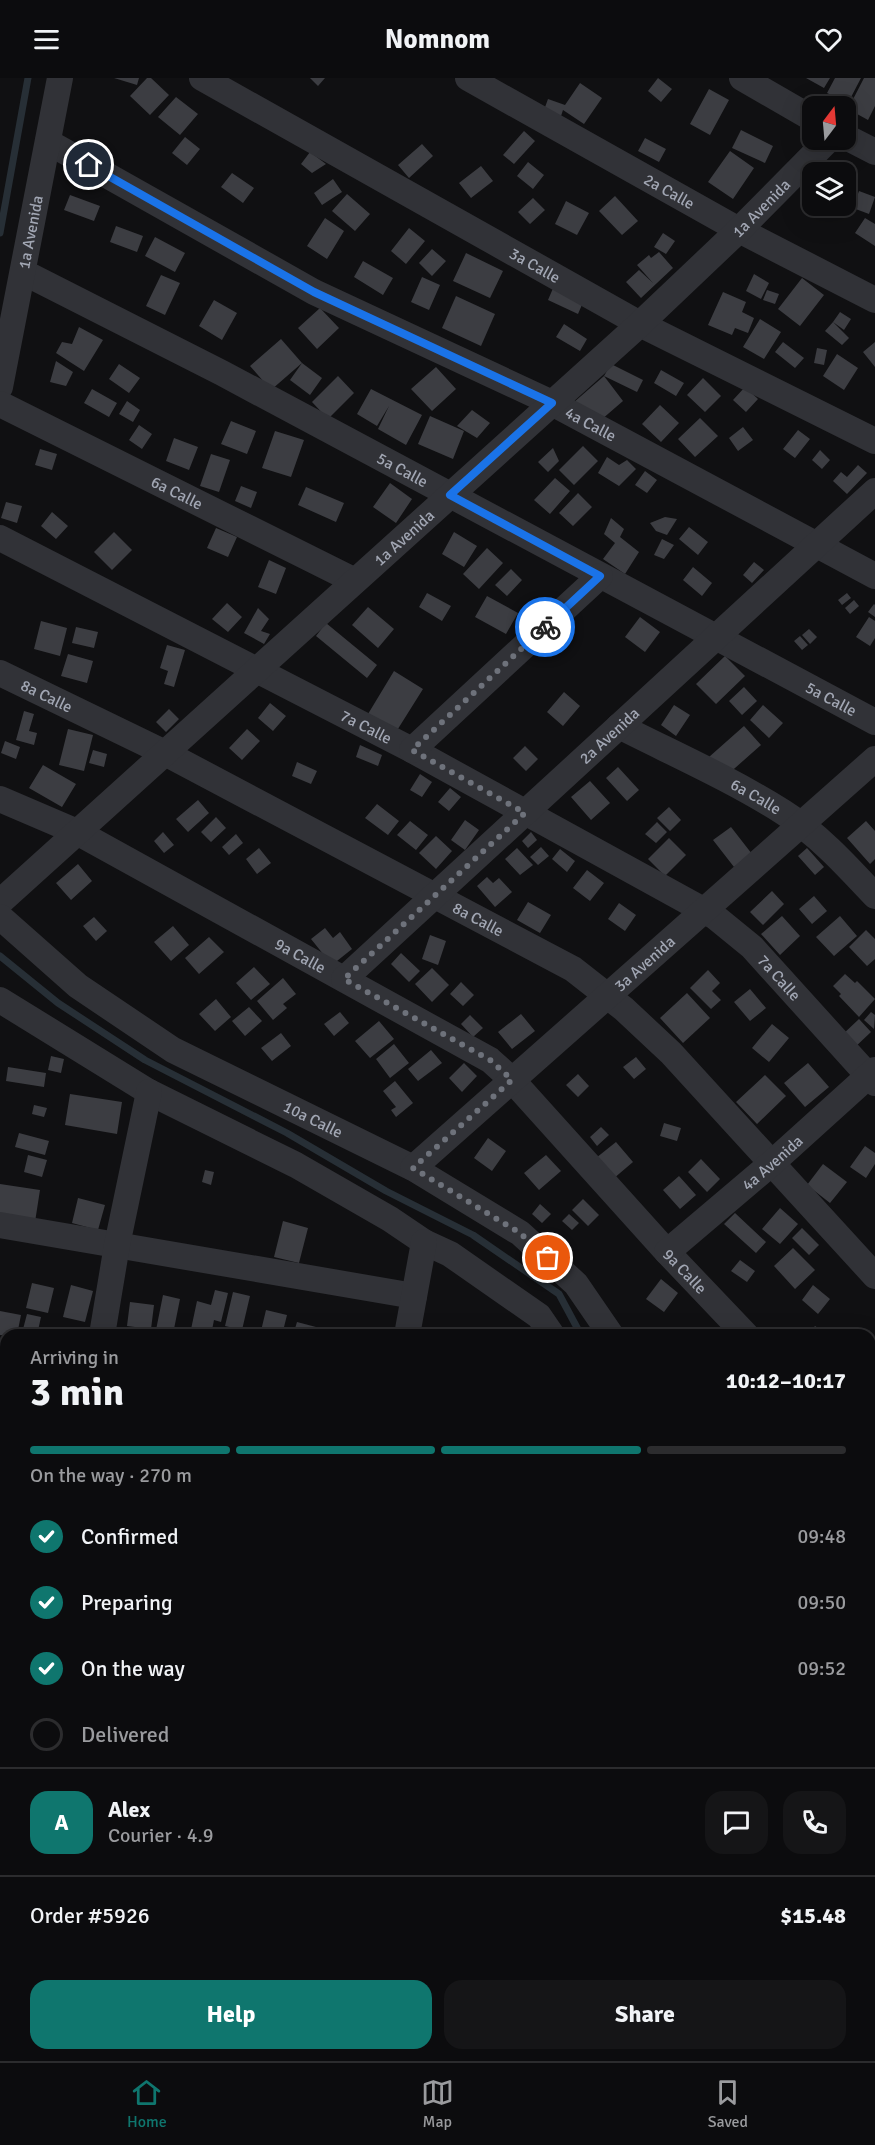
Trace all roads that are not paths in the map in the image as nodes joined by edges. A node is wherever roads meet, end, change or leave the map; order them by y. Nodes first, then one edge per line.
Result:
1 (60, 78) edge
2 (202, 78) edge
3 (468, 78) edge
4 (742, 78) edge
5 (802, 112) edge
6 (48, 142) junction
7 (856, 142) edge
8 (818, 150) edge
9 (875, 152) edge
10 (739, 230) junction
11 (23, 272) junction
12 (875, 300) edge
13 (640, 324) junction
14 (0, 387) edge
15 (552, 403) junction
16 (0, 404) edge
17 (875, 441) edge
18 (875, 491) edge
19 (450, 495) junction
20 (0, 538) edge
21 (816, 545) junction
22 (600, 576) junction
23 (875, 576) edge
24 (355, 581) junction
25 (716, 638) junction
26 (258, 669) junction
27 (0, 673) edge
28 (875, 722) edge
29 (619, 726) junction
30 (412, 750) junction
31 (165, 753) junction
32 (875, 759) edge
33 (0, 799) edge
34 (525, 813) junction
35 (800, 826) junction
36 (77, 832) junction
37 (435, 896) junction
38 (875, 896) edge
39 (0, 902) edge
40 (704, 911) junction
41 (0, 917) edge
42 (344, 979) junction
43 (607, 996) junction
44 (0, 1000) edge
45 (873, 1076) edge
46 (512, 1080) junction
47 (149, 1092) junction
48 (772, 1163) junction
49 (413, 1168) junction
50 (0, 1225) edge
51 (424, 1242) junction
52 (117, 1245) junction
53 (667, 1252) junction
54 (875, 1276) edge
55 (414, 1296) junction
56 (103, 1329) edge
57 (408, 1329) edge
58 (548, 1329) edge
59 (607, 1329) edge
60 (740, 1329) edge

1 - 6 street, 1a Avenida
2 - 13 street, 3a Calle
3 - 10 street, 2a Calle
4 - 5 street
6 - 11 street, 1a Avenida
6 - 15 street, 4a Calle
7 - 9 street
8 - 10 street, 1a Avenida
10 - 12 street, 2a Calle
10 - 13 street, 1a Avenida
11 - 14 street, 1a Avenida
11 - 19 street, 5a Calle
13 - 15 street, 1a Avenida
13 - 17 street, 3a Calle
15 - 19 street, 1a Avenida
15 - 21 street, 4a Calle
16 - 24 street, 6a Calle
18 - 21 street, 2a Avenida
19 - 22 street, 5a Calle
19 - 24 street, 1a Avenida
20 - 26 street, 7a Calle
21 - 23 street, 4a Calle
21 - 25 street, 2a Avenida
22 - 25 street, 5a Calle
22 - 30 street
24 - 26 street, 1a Avenida
25 - 28 street, 5a Calle
25 - 29 street, 2a Avenida
26 - 30 street, 7a Calle
26 - 31 street, 1a Avenida
27 - 31 street, 8a Calle
29 - 34 street, 2a Avenida
29 - 35 street, 6a Calle
30 - 34 street, 7a Calle
31 - 36 street, 1a Avenida
31 - 37 street, 8a Calle
32 - 35 street, 3a Avenida
33 - 36 street, 9a Calle
34 - 37 street, 2a Avenida
34 - 40 street, 7a Calle
35 - 38 street, 6a Calle
35 - 40 street, 3a Avenida
36 - 39 street, 1a Avenida
36 - 42 street, 9a Calle
37 - 42 street, 2a Avenida
37 - 43 street, 8a Calle
40 - 43 street, 3a Avenida
40 - 45 street, 7a Calle
41 - 49 street, 10a Calle
42 - 46 street, 9a Calle
43 - 46 street, 3a Avenida
43 - 48 street, 8a Calle
44 - 47 street
45 - 48 street, 4a Avenida
46 - 49 street, 3a Avenida
46 - 53 street, 9a Calle
47 - 51 street
47 - 52 street
48 - 53 street, 4a Avenida
48 - 54 street, 8a Calle
49 - 59 street, 10a Calle
50 - 52 street
51 - 55 street
51 - 58 street
52 - 55 street
52 - 56 street
53 - 60 street, 9a Calle
55 - 57 street

